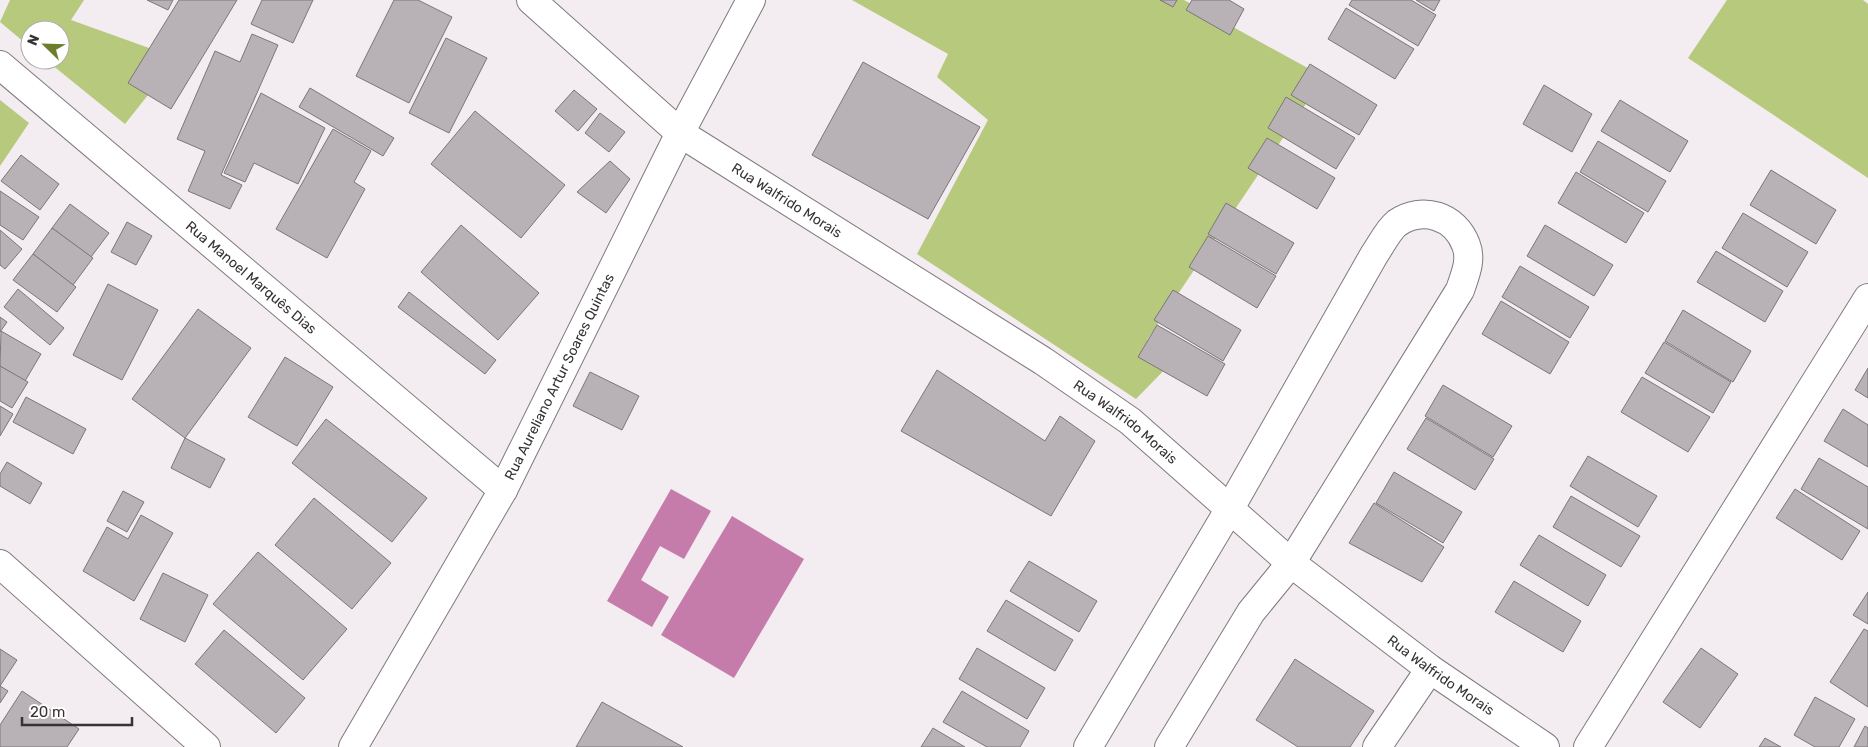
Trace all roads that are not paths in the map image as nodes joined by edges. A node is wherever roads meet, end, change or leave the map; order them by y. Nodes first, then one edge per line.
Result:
1 (530, 0) edge
2 (750, 0) edge
3 (0, 65) edge
4 (680, 133) junction
5 (1868, 298) edge
6 (503, 490) junction
7 (1229, 510) junction
8 (1291, 563) junction
9 (0, 564) edge
10 (1430, 669) junction
11 (206, 747) edge
12 (353, 747) edge
13 (1088, 747) edge
14 (1169, 747) edge
15 (1377, 747) edge
16 (1546, 747) edge
17 (1588, 747) edge

1 - 4 street, Rua Walfrido Morais
2 - 4 street, Rua Aureliano Artur Soares Quintas
3 - 6 street, Rua Manoel Marquês Dias
4 - 6 street, Rua Aureliano Artur Soares Quintas
4 - 7 street, Rua Walfrido Morais
5 - 17 street
6 - 12 street, Rua Aureliano Artur Soares Quintas
7 - 8 street, Rua Walfrido Morais
7 - 8 street
7 - 13 street
8 - 10 street, Rua Walfrido Morais
8 - 14 street
9 - 11 street
10 - 15 street
10 - 16 street, Rua Walfrido Morais

